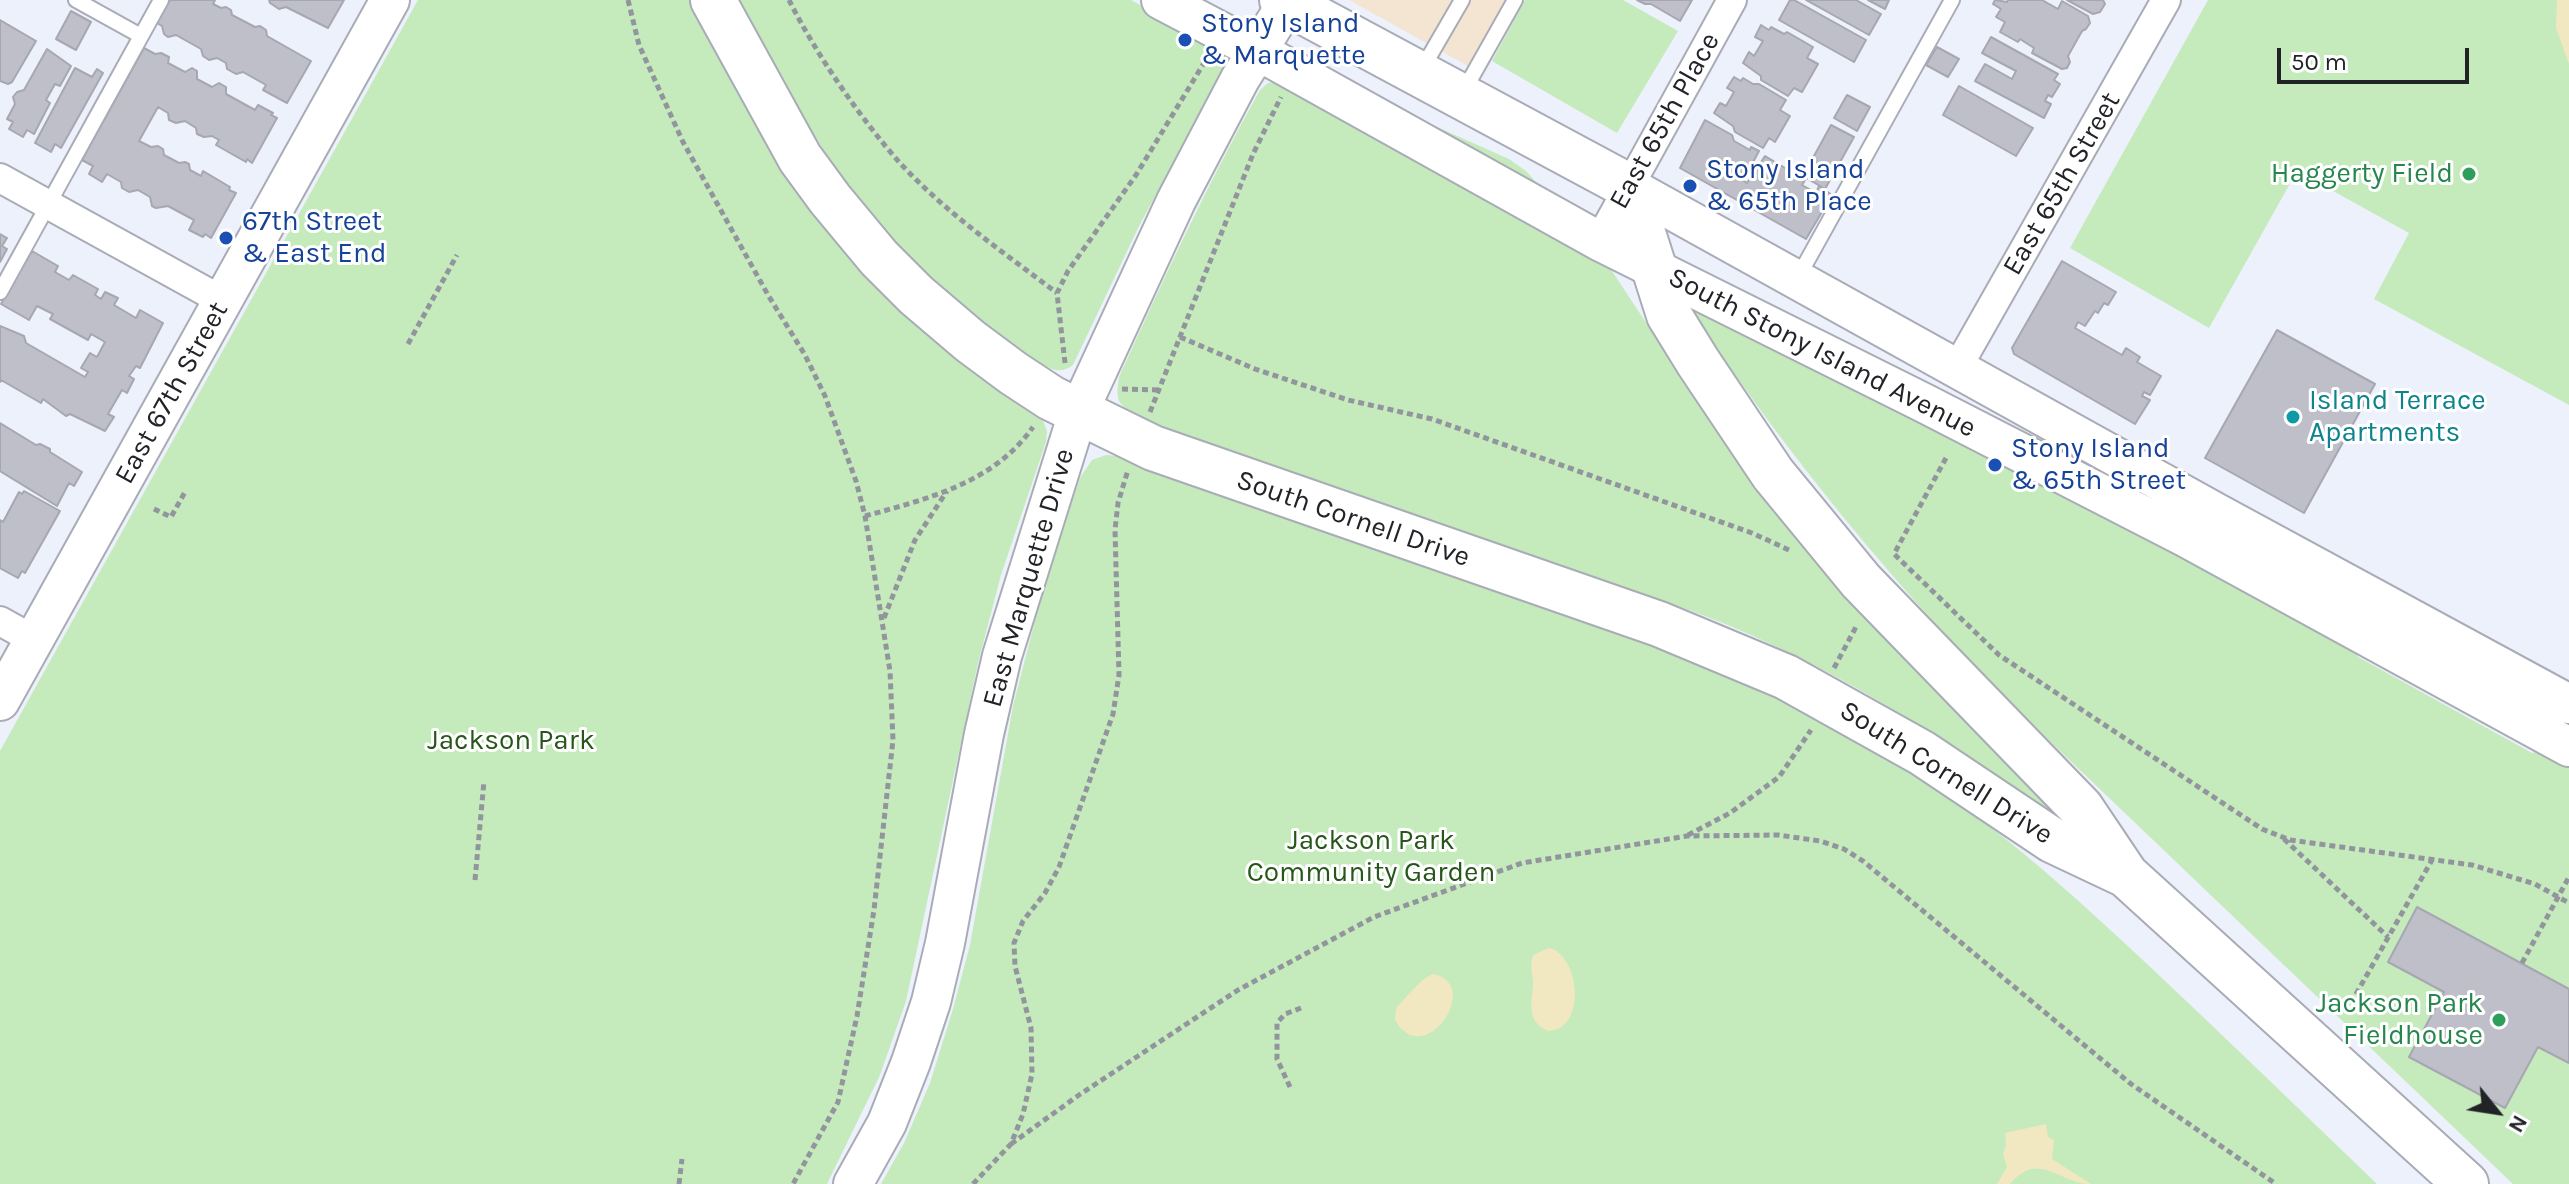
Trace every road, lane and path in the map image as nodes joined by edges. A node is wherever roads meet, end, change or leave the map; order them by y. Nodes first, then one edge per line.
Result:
1 (76, 0) edge
2 (161, 0) edge
3 (390, 0) edge
4 (628, 0) edge
5 (713, 0) edge
6 (789, 0) edge
7 (1161, 0) edge
8 (1515, 0) edge
9 (1732, 0) edge
10 (1952, 0) edge
11 (2166, 0) edge
12 (1286, 1) edge
13 (1458, 1) edge
14 (141, 36) junction
15 (1258, 51) junction
16 (1206, 60) dead end
17 (1419, 73) junction
18 (1283, 94) dead end
19 (1461, 96) junction
20 (0, 178) edge
21 (1628, 186) junction
22 (49, 205) junction
23 (1599, 241) junction
24 (457, 255) dead end
25 (1655, 269) junction
26 (1797, 279) junction
27 (0, 292) edge
28 (1057, 293) junction
29 (223, 301) junction
30 (1180, 337) junction
31 (408, 344) dead end
32 (1957, 368) junction
33 (1066, 370) dead end
34 (1117, 389) dead end
35 (1158, 390) junction
36 (1078, 413) junction
37 (1147, 420) dead end
38 (1035, 424) dead end
39 (1946, 458) dead end
40 (1131, 461) dead end
41 (948, 490) junction
42 (185, 492) dead end
43 (154, 509) dead end
44 (865, 516) junction
45 (1795, 554) dead end
46 (1850, 615) dead end
47 (0, 621) edge
48 (883, 621) junction
49 (34, 640) junction
50 (1830, 674) dead end
51 (0, 701) edge
52 (2569, 704) edge
53 (1809, 736) dead end
54 (2569, 747) edge
55 (484, 781) dead end
56 (1687, 836) junction
57 (2282, 837) junction
58 (2432, 860) junction
59 (2126, 875) junction
60 (2569, 877) edge
61 (475, 880) dead end
62 (2558, 897) junction
63 (2569, 903) edge
64 (2388, 937) junction
65 (2522, 963) dead end
66 (2351, 1003) dead end
67 (1301, 1008) dead end
68 (1290, 1087) dead end
69 (1011, 1144) junction
70 (682, 1159) dead end
71 (679, 1184) edge
72 (793, 1184) edge
73 (853, 1184) edge
74 (973, 1184) edge
75 (2276, 1184) edge
76 (2466, 1184) edge

1 - 14 lane
2 - 14 lane
3 - 29 main road, East 67th Street
4 - 44 path
5 - 36 highway, South Cornell Drive
6 - 28 path
7 - 15 main road, South Stony Island Avenue
8 - 19 lane
9 - 21 street, East 65th Place
10 - 26 lane
11 - 32 street, East 65th Street
12 - 15 main road, East Marquette Drive
12 - 17 highway, South Stony Island Avenue
13 - 17 lane
14 - 22 lane
15 - 23 main road, South Stony Island Avenue
15 - 36 main road, East Marquette Drive
16 - 28 path
17 - 19 highway, South Stony Island Avenue
18 - 30 path
19 - 21 highway, South Stony Island Avenue
20 - 22 street
21 - 23 street, East 65th Place
21 - 25 highway, South Cornell Drive
21 - 26 main road, South Stony Island Avenue
22 - 27 lane
22 - 29 street
23 - 25 main road, South Stony Island Avenue
24 - 31 path
25 - 54 main road, South Stony Island Avenue
25 - 59 highway, South Cornell Drive
26 - 32 main road, South Stony Island Avenue
28 - 33 path
29 - 49 main road, East 67th Street
30 - 35 path
30 - 45 path
32 - 52 main road, South Stony Island Avenue
34 - 35 path
35 - 37 path
36 - 59 highway, South Cornell Drive
36 - 73 main road, East Marquette Drive
38 - 41 path
39 - 57 path
40 - 69 path
41 - 44 path
41 - 48 path
42 - 43 path
44 - 48 path
46 - 50 path
47 - 49 street
48 - 72 path
49 - 51 main road, East 67th Street
53 - 56 path
55 - 61 path
56 - 69 path
56 - 75 path
57 - 58 path
57 - 64 path
58 - 62 path
58 - 64 path
59 - 76 highway, South Cornell Drive
60 - 62 path
62 - 63 path
62 - 65 path
64 - 66 path
67 - 68 path
69 - 74 path
70 - 71 path

